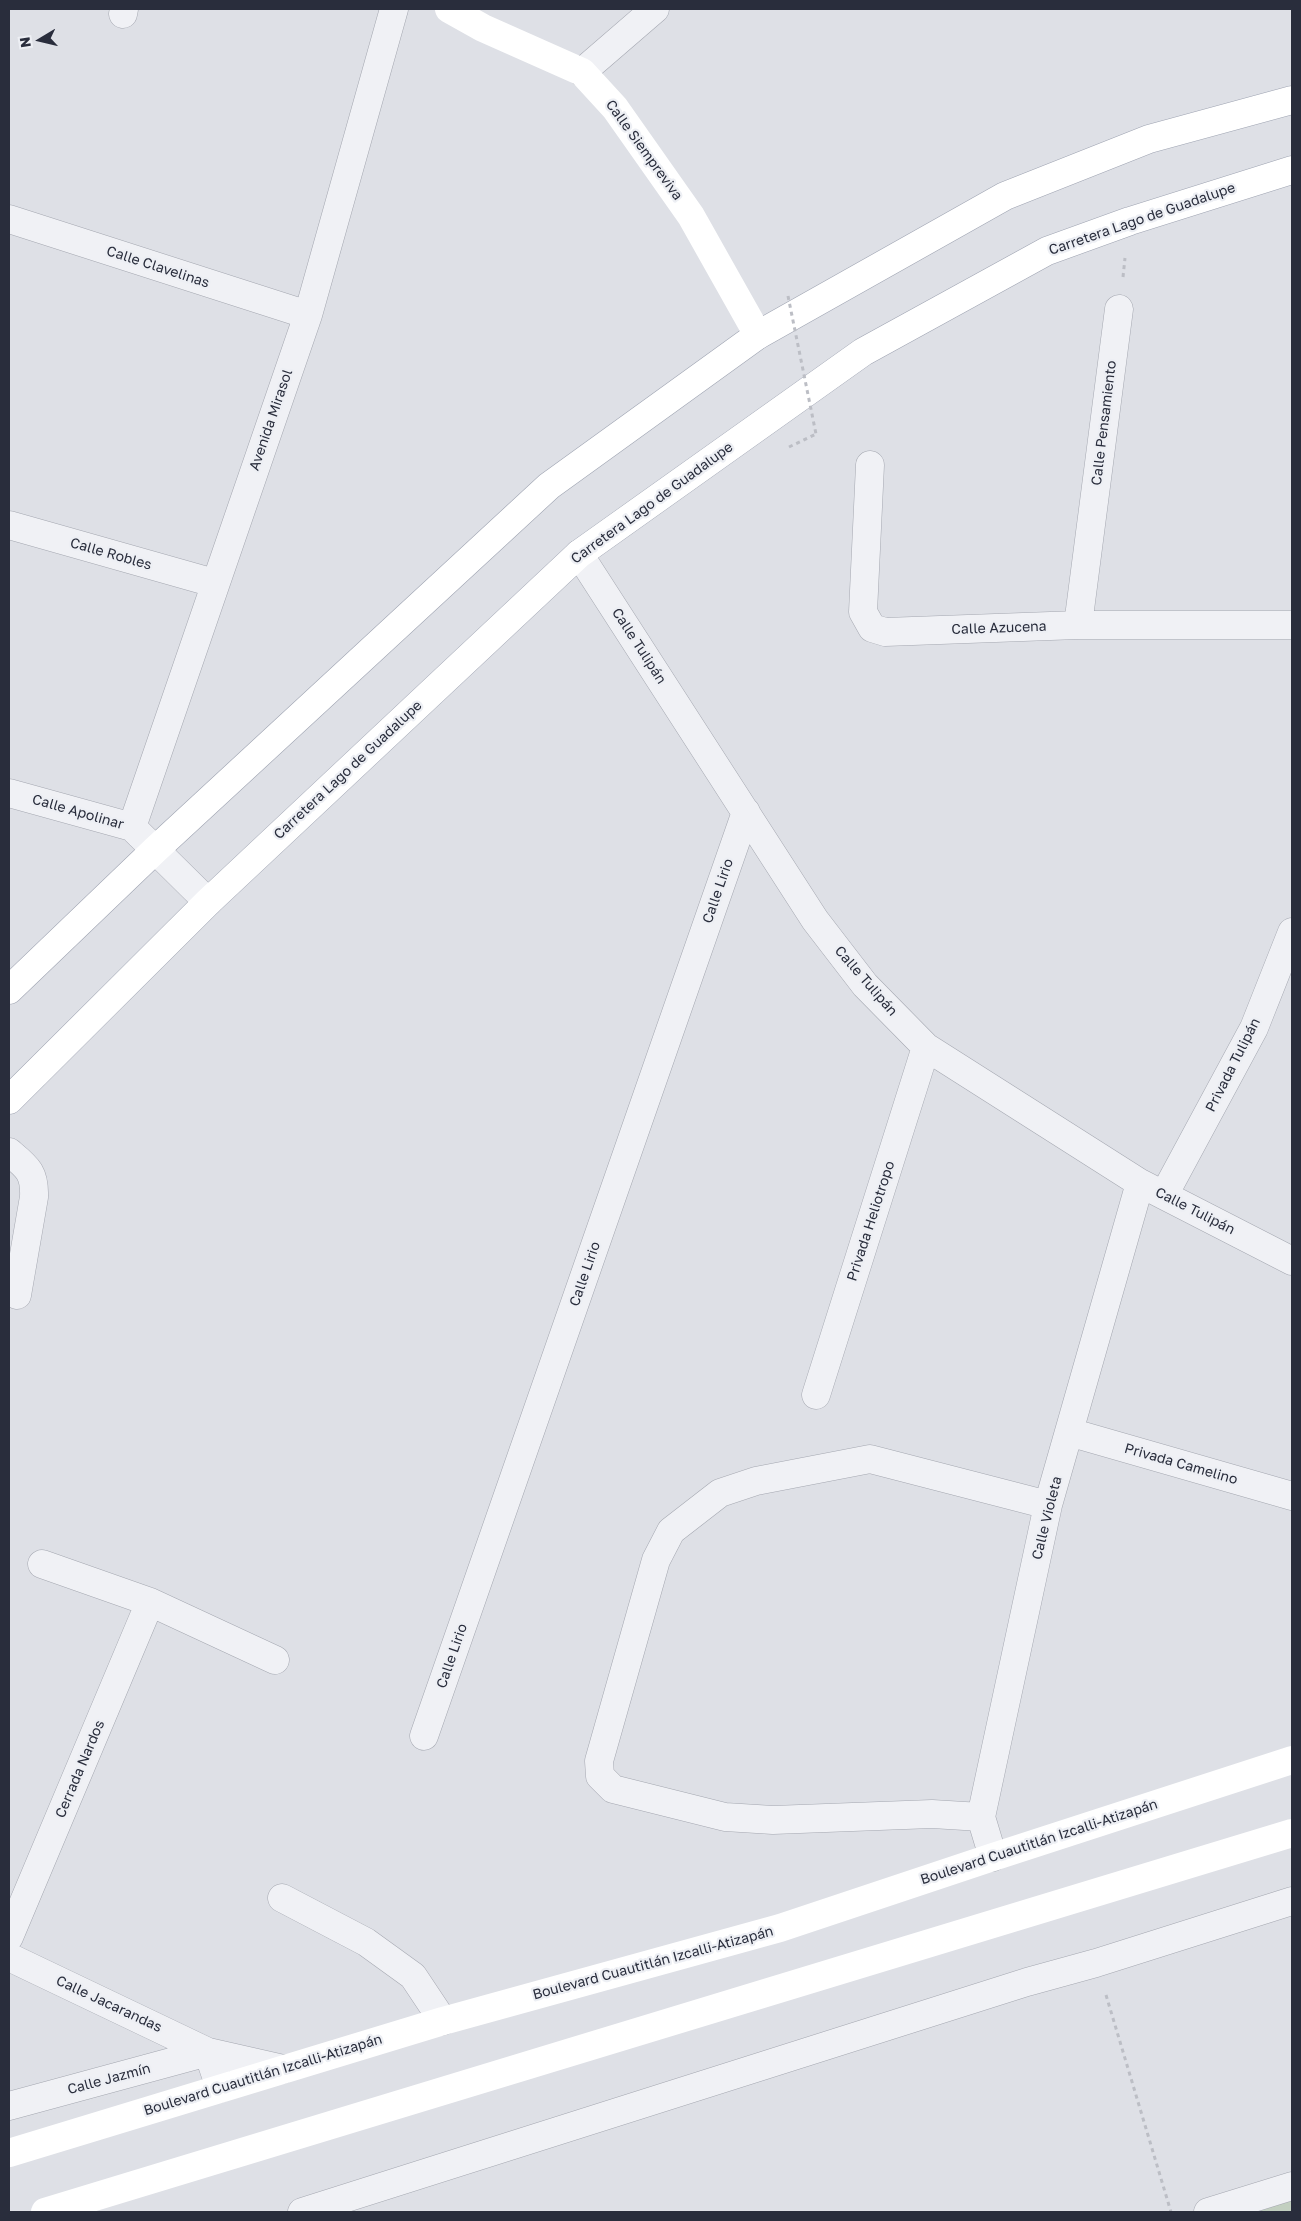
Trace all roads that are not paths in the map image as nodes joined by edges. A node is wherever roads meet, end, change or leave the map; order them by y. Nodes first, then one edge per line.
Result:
1 (394, 9) edge
2 (449, 9) edge
3 (655, 9) edge
4 (582, 72) junction
5 (1292, 100) edge
6 (1292, 170) edge
7 (9, 219) edge
8 (1119, 309) road end
9 (308, 315) junction
10 (758, 335) junction
11 (870, 465) dead end
12 (9, 524) edge
13 (579, 554) junction
14 (214, 583) junction
15 (1078, 625) junction
16 (1292, 625) edge
17 (9, 793) edge
18 (746, 812) junction
19 (132, 827) junction
20 (155, 850) junction
21 (208, 902) junction
22 (1292, 932) edge
23 (9, 990) edge
24 (926, 1047) junction
25 (9, 1100) edge
26 (9, 1152) edge
27 (1140, 1183) junction
28 (1164, 1195) junction
29 (1292, 1261) edge
30 (17, 1295) dead end
31 (816, 1395) dead end
32 (1069, 1432) junction
33 (1292, 1496) edge
34 (1048, 1505) junction
35 (42, 1564) dead end
36 (145, 1617) junction
37 (275, 1660) dead end
38 (424, 1736) dead end
39 (1292, 1760) edge
40 (981, 1817) junction
41 (1292, 1833) edge
42 (993, 1857) junction
43 (282, 1898) dead end
44 (1292, 1901) edge
45 (9, 1936) edge
46 (9, 1957) edge
47 (443, 2021) junction
48 (208, 2052) junction
49 (283, 2069) junction
50 (220, 2088) junction
51 (9, 2106) edge
52 (9, 2153) edge
53 (1292, 2186) edge
54 (46, 2212) edge
55 (302, 2212) edge
56 (1208, 2212) edge

1 - 9 street, Avenida Mirasol
2 - 4 main road, Calle Siempreviva
3 - 4 street
4 - 10 main road, Calle Siempreviva
5 - 10 main road
6 - 13 main road, Carretera Lago de Guadalupe
7 - 9 street, Calle Clavelinas
8 - 15 street, Calle Pensamiento
9 - 14 street, Avenida Mirasol
10 - 20 main road
11 - 15 street, Calle Azucena
12 - 14 street, Calle Robles
13 - 18 street, Calle Tulipán
13 - 21 main road, Carretera Lago de Guadalupe
14 - 19 street, Avenida Mirasol
15 - 16 street, Calle Azucena
17 - 19 street, Calle Apolinar
18 - 24 street, Calle Tulipán
18 - 38 street, Calle Lirio
19 - 20 street, Calle Apolinar
20 - 21 street, Calle Apolinar
20 - 23 main road
21 - 25 main road, Carretera Lago de Guadalupe
22 - 28 street, Privada Tulipán
24 - 27 street, Calle Tulipán
24 - 31 street, Privada Heliotropo
26 - 30 street
27 - 28 street, Calle Tulipán
27 - 32 street, Calle Violeta
28 - 29 street, Calle Tulipán
32 - 33 street, Privada Camelino
32 - 34 street, Calle Violeta
34 - 40 street, Calle Violeta
34 - 40 street
35 - 36 street
36 - 37 street
36 - 45 street, Cerrada Nardos
39 - 42 main road, Boulevard Cuautitlán Izcalli-Atizapán
40 - 42 street, Calle Violeta
41 - 54 main road
42 - 47 main road, Boulevard Cuautitlán Izcalli-Atizapán
43 - 47 street
44 - 55 street
46 - 48 street, Calle Jacarandas
47 - 49 main road, Boulevard Cuautitlán Izcalli-Atizapán
48 - 49 street, Calle Jacarandas
48 - 50 street
48 - 51 street, Calle Jazmín
49 - 50 main road, Boulevard Cuautitlán Izcalli-Atizapán
50 - 52 main road, Boulevard Cuautitlán Izcalli-Atizapán
53 - 56 street

